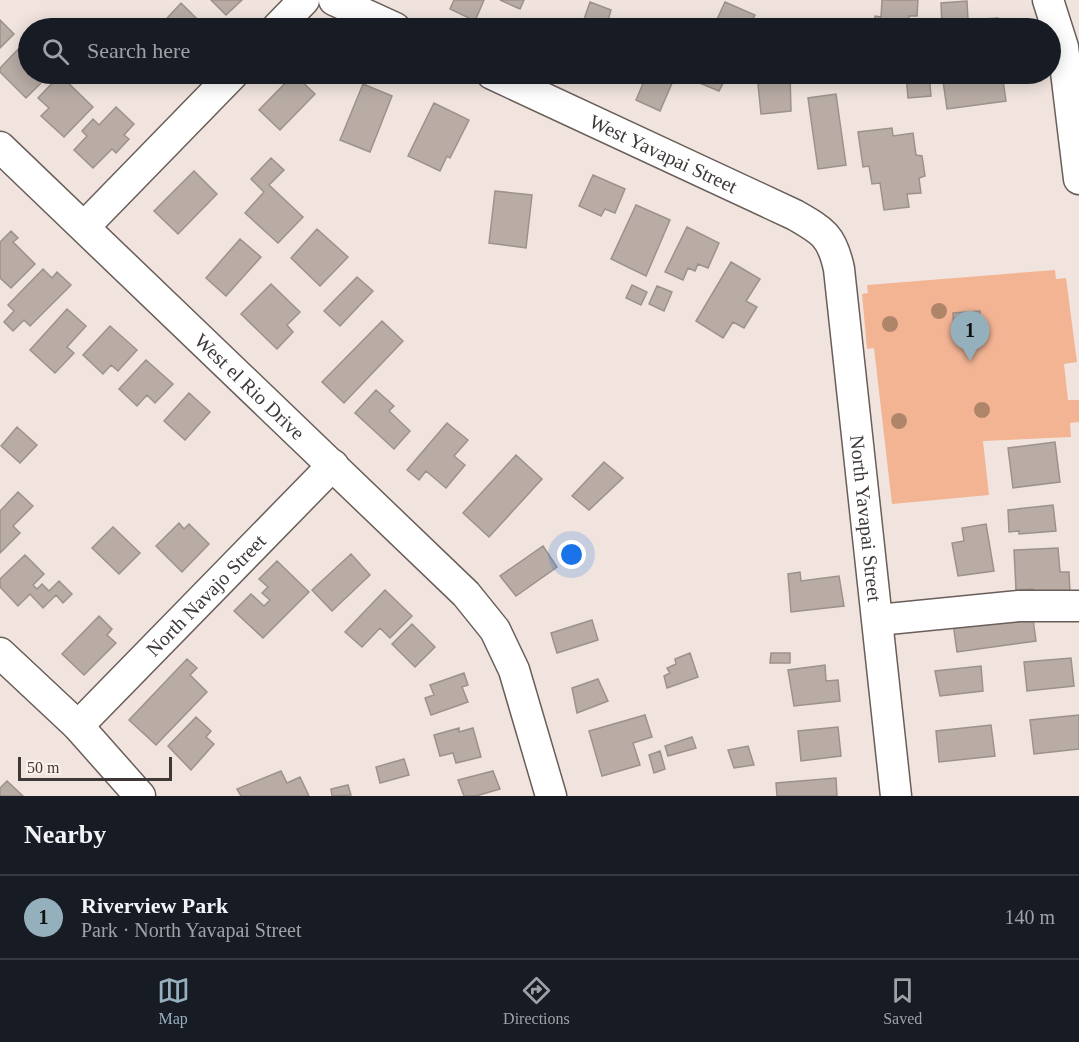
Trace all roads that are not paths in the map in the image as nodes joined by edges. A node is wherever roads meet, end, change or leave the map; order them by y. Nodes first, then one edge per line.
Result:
1 (304, 0) edge
2 (334, 0) edge
3 (1048, 0) edge
4 (286, 18) edge
5 (373, 18) edge
6 (1054, 18) edge
7 (1061, 41) edge
8 (223, 84) edge
9 (513, 84) edge
10 (0, 147) edge
11 (1079, 179) edge
12 (85, 226) junction
13 (831, 241) joint
14 (333, 465) junction
15 (1079, 606) edge
16 (878, 620) junction
17 (0, 653) edge
18 (78, 726) junction
19 (140, 796) edge
20 (551, 796) edge
21 (896, 796) edge

1 - 4 street
2 - 5 street
3 - 6 street
7 - 11 street
8 - 12 street
9 - 13 street, West Yavapai Street
10 - 12 street, West el Rio Drive
12 - 14 street, West el Rio Drive
13 - 16 street, North Yavapai Street
14 - 18 street, North Navajo Street
14 - 20 street, West el Rio Drive
15 - 16 street
16 - 21 street, North Yavapai Street
17 - 18 street
18 - 19 street

